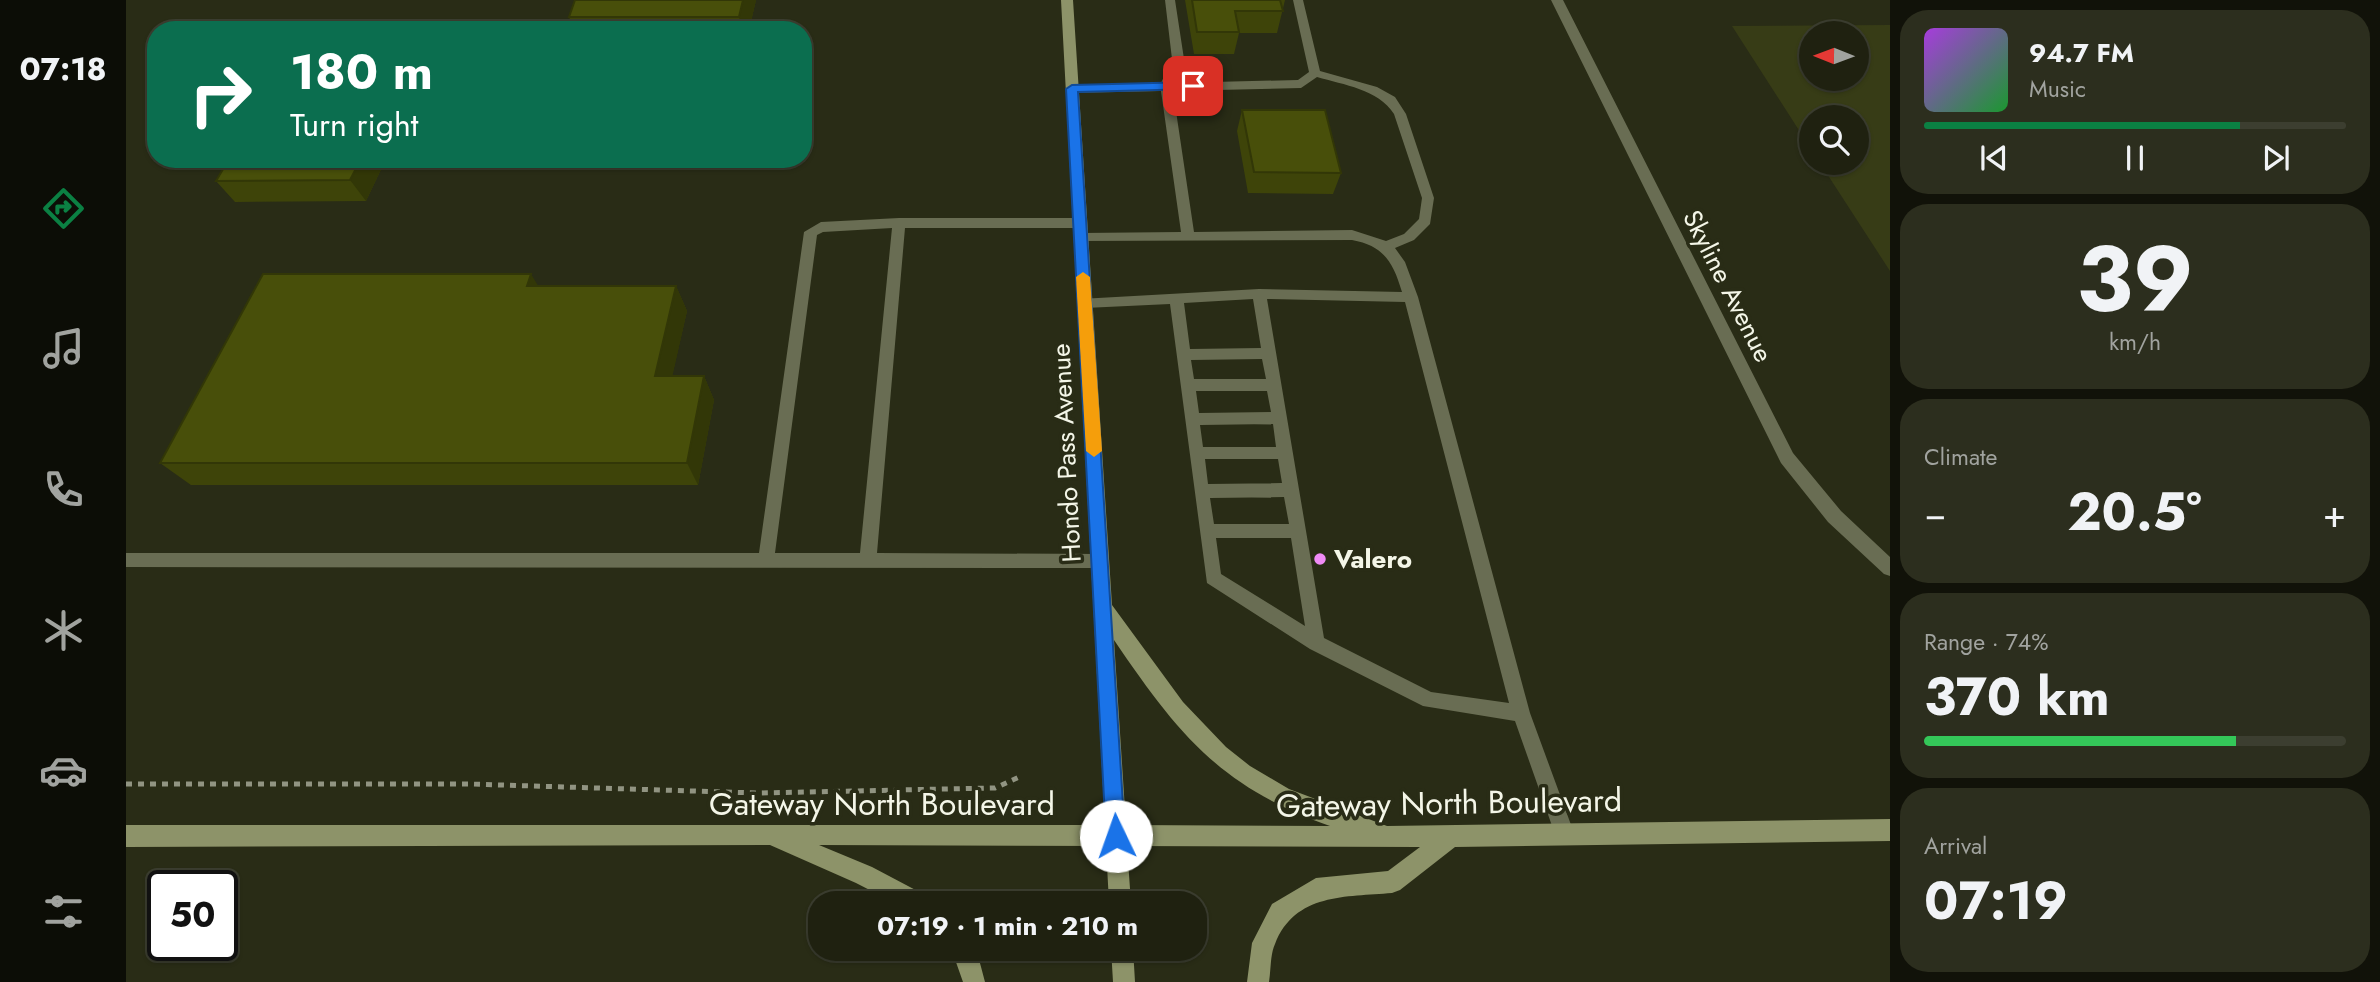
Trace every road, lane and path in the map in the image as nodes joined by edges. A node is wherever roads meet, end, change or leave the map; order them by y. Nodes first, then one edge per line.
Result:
1 (1066, 0) edge
2 (1170, 0) edge
3 (1298, 0) edge
4 (1557, 0) edge
5 (1315, 73) junction
6 (1166, 86) junction
7 (1072, 89) junction
8 (899, 223) junction
9 (1080, 230) junction
10 (1188, 237) junction
11 (1387, 246) junction
12 (1259, 294) junction
13 (1411, 297) junction
14 (1176, 298) junction
15 (1085, 303) junction
16 (1268, 354) junction
17 (1183, 355) junction
18 (1187, 385) junction
19 (1273, 386) junction
20 (1279, 418) junction
21 (1192, 419) junction
22 (1196, 453) junction
23 (1284, 453) junction
24 (1291, 490) junction
25 (1201, 491) junction
26 (1207, 530) junction
27 (1298, 531) junction
28 (126, 560) edge
29 (868, 560) junction
30 (766, 561) junction
31 (1100, 561) junction
32 (1890, 568) edge
33 (1103, 608) junction
34 (1316, 643) junction
35 (1521, 713) junction
36 (1019, 777) dead end
37 (126, 784) edge
38 (1890, 830) edge
39 (1564, 833) junction
40 (769, 834) junction
41 (126, 836) edge
42 (1116, 836) junction
43 (1452, 836) junction
44 (1389, 837) junction
45 (898, 891) edge
46 (1119, 891) edge
47 (969, 961) edge
48 (1123, 961) edge
49 (974, 982) edge
50 (1124, 982) edge
51 (1258, 982) edge

1 - 7 main road, Hondo Pass Avenue
2 - 6 lane
3 - 5 lane
4 - 32 street, Skyline Avenue
5 - 6 lane
5 - 11 lane
6 - 7 lane
6 - 10 lane
7 - 9 main road, Hondo Pass Avenue
8 - 9 lane
8 - 29 lane
8 - 30 lane
9 - 10 lane
9 - 15 main road, Hondo Pass Avenue
10 - 11 lane
11 - 13 lane
12 - 13 lane
12 - 14 lane
12 - 16 lane
13 - 35 lane
14 - 15 lane
14 - 17 lane
15 - 31 main road, Hondo Pass Avenue
16 - 17 lane
16 - 19 lane
17 - 18 lane
18 - 19 lane
18 - 21 lane
19 - 20 lane
20 - 21 lane
20 - 23 lane
21 - 22 lane
22 - 23 lane
22 - 25 lane
23 - 24 lane
24 - 25 lane
24 - 27 lane
25 - 26 lane
26 - 27 lane
26 - 34 lane
27 - 34 lane
28 - 30 lane
29 - 30 lane
29 - 31 lane
31 - 33 main road, Hondo Pass Avenue
33 - 42 main road, Hondo Pass Avenue
33 - 44 main road
34 - 35 lane
35 - 39 lane
36 - 37 path
38 - 39 main road, Gateway North Boulevard
39 - 43 main road, Gateway North Boulevard
40 - 41 main road, Gateway North Boulevard
40 - 42 main road, Gateway North Boulevard
40 - 45 main road
42 - 44 main road, Gateway North Boulevard
42 - 46 main road, Hondo Pass Avenue
43 - 44 main road, Gateway North Boulevard
43 - 51 main road
47 - 49 main road
48 - 50 main road

